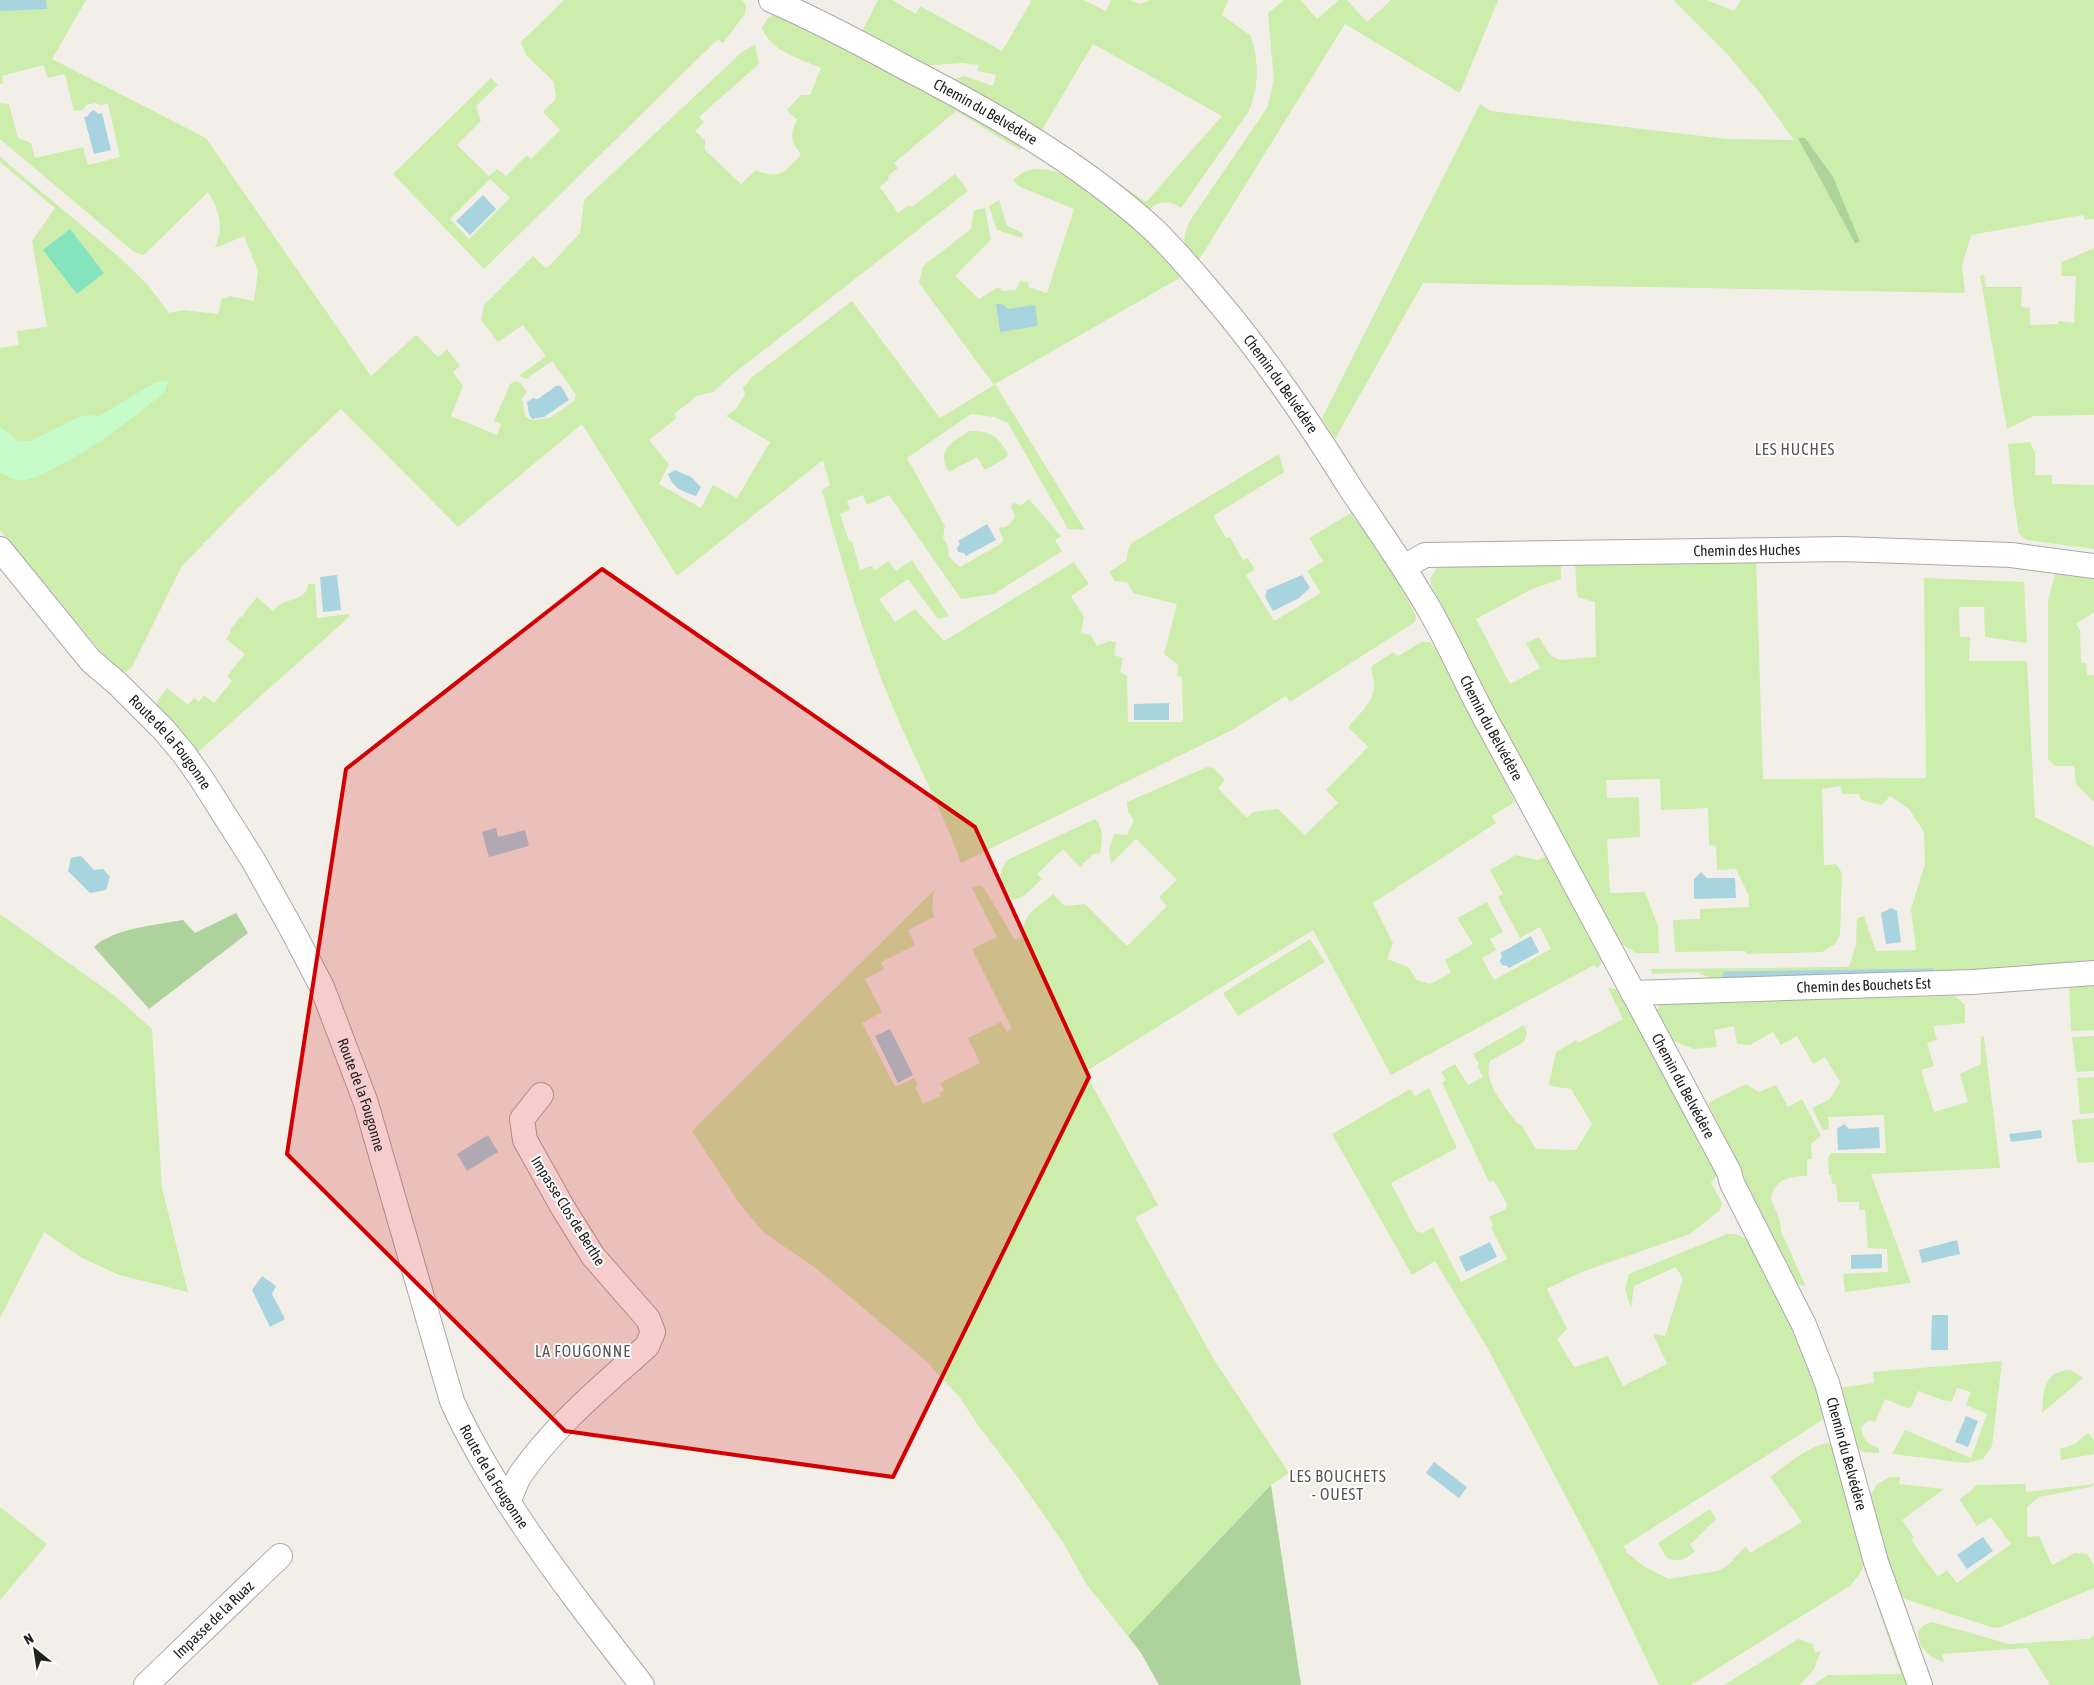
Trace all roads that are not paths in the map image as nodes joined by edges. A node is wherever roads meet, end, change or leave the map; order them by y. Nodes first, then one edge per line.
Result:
1 (771, 0) edge
2 (0, 549) edge
3 (2094, 566) edge
4 (1404, 567) junction
5 (2094, 973) edge
6 (1633, 993) junction
7 (541, 1095) dead end
8 (508, 1502) junction
9 (280, 1556) dead end
10 (146, 1685) edge
11 (642, 1685) edge
12 (1920, 1685) edge

1 - 4 street, Chemin du Belvédère
2 - 8 street, Route de la Fougonne
3 - 4 street, Chemin des Huches
4 - 6 street, Chemin du Belvédère
5 - 6 street, Chemin des Bouchets Est
6 - 12 street, Chemin du Belvédère
7 - 8 street, Impasse Clos de Berthe
8 - 11 street, Route de la Fougonne
9 - 10 street, Impasse de la Ruaz

